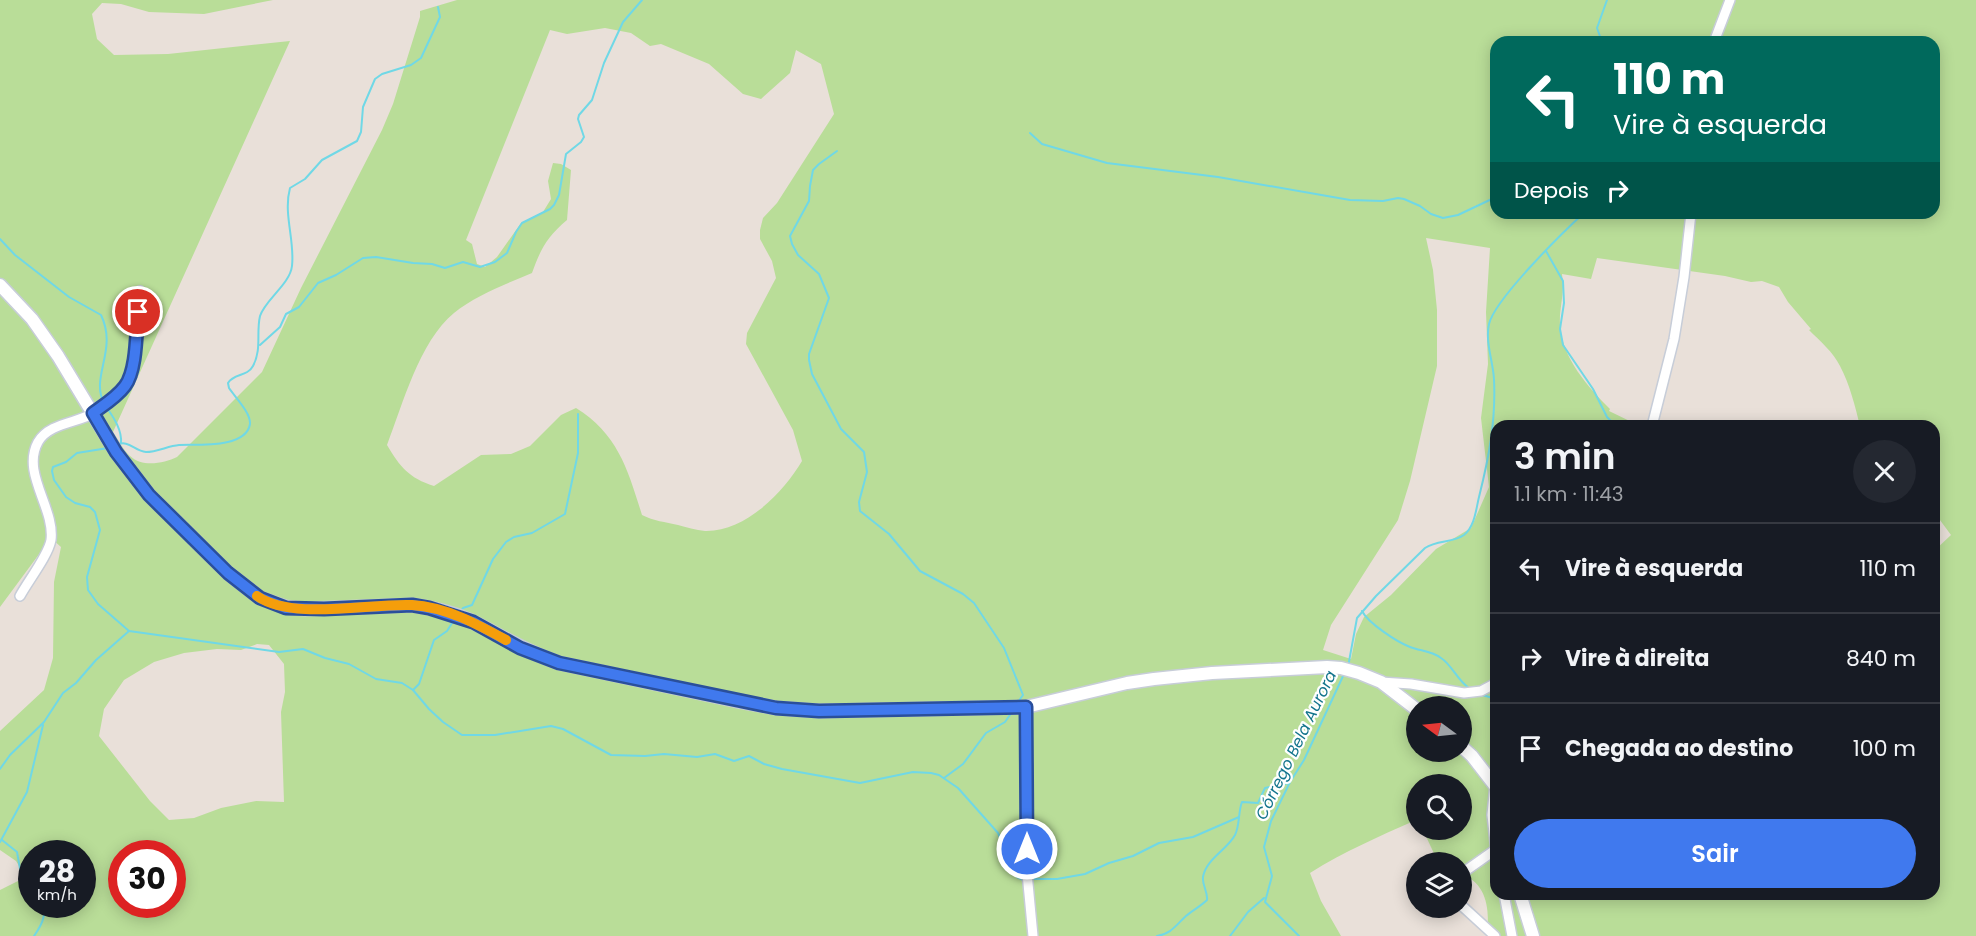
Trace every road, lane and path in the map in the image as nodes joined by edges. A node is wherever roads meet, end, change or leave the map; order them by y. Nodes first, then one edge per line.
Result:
1 (1730, 0) edge
2 (1716, 36) edge
3 (1690, 219) edge
4 (0, 285) edge
5 (140, 291) dead end
6 (93, 413) junction
7 (1654, 420) edge
8 (20, 596) dead end
9 (1381, 682) junction
10 (1490, 686) edge
11 (1406, 701) edge
12 (1026, 707) junction
13 (1472, 756) edge
14 (1490, 779) edge
15 (1490, 854) edge
16 (1472, 867) edge
17 (1505, 900) edge
18 (1522, 900) edge
19 (1472, 915) edge
20 (1033, 936) edge
21 (1495, 936) edge
22 (1512, 936) edge
23 (1533, 936) edge

1 - 2 street
3 - 7 street
4 - 6 main road
5 - 6 street
6 - 8 street
6 - 12 main road
9 - 10 street
9 - 11 main road
9 - 12 main road
12 - 20 street
13 - 14 main road
15 - 16 street
17 - 22 street
18 - 23 main road
19 - 21 street

